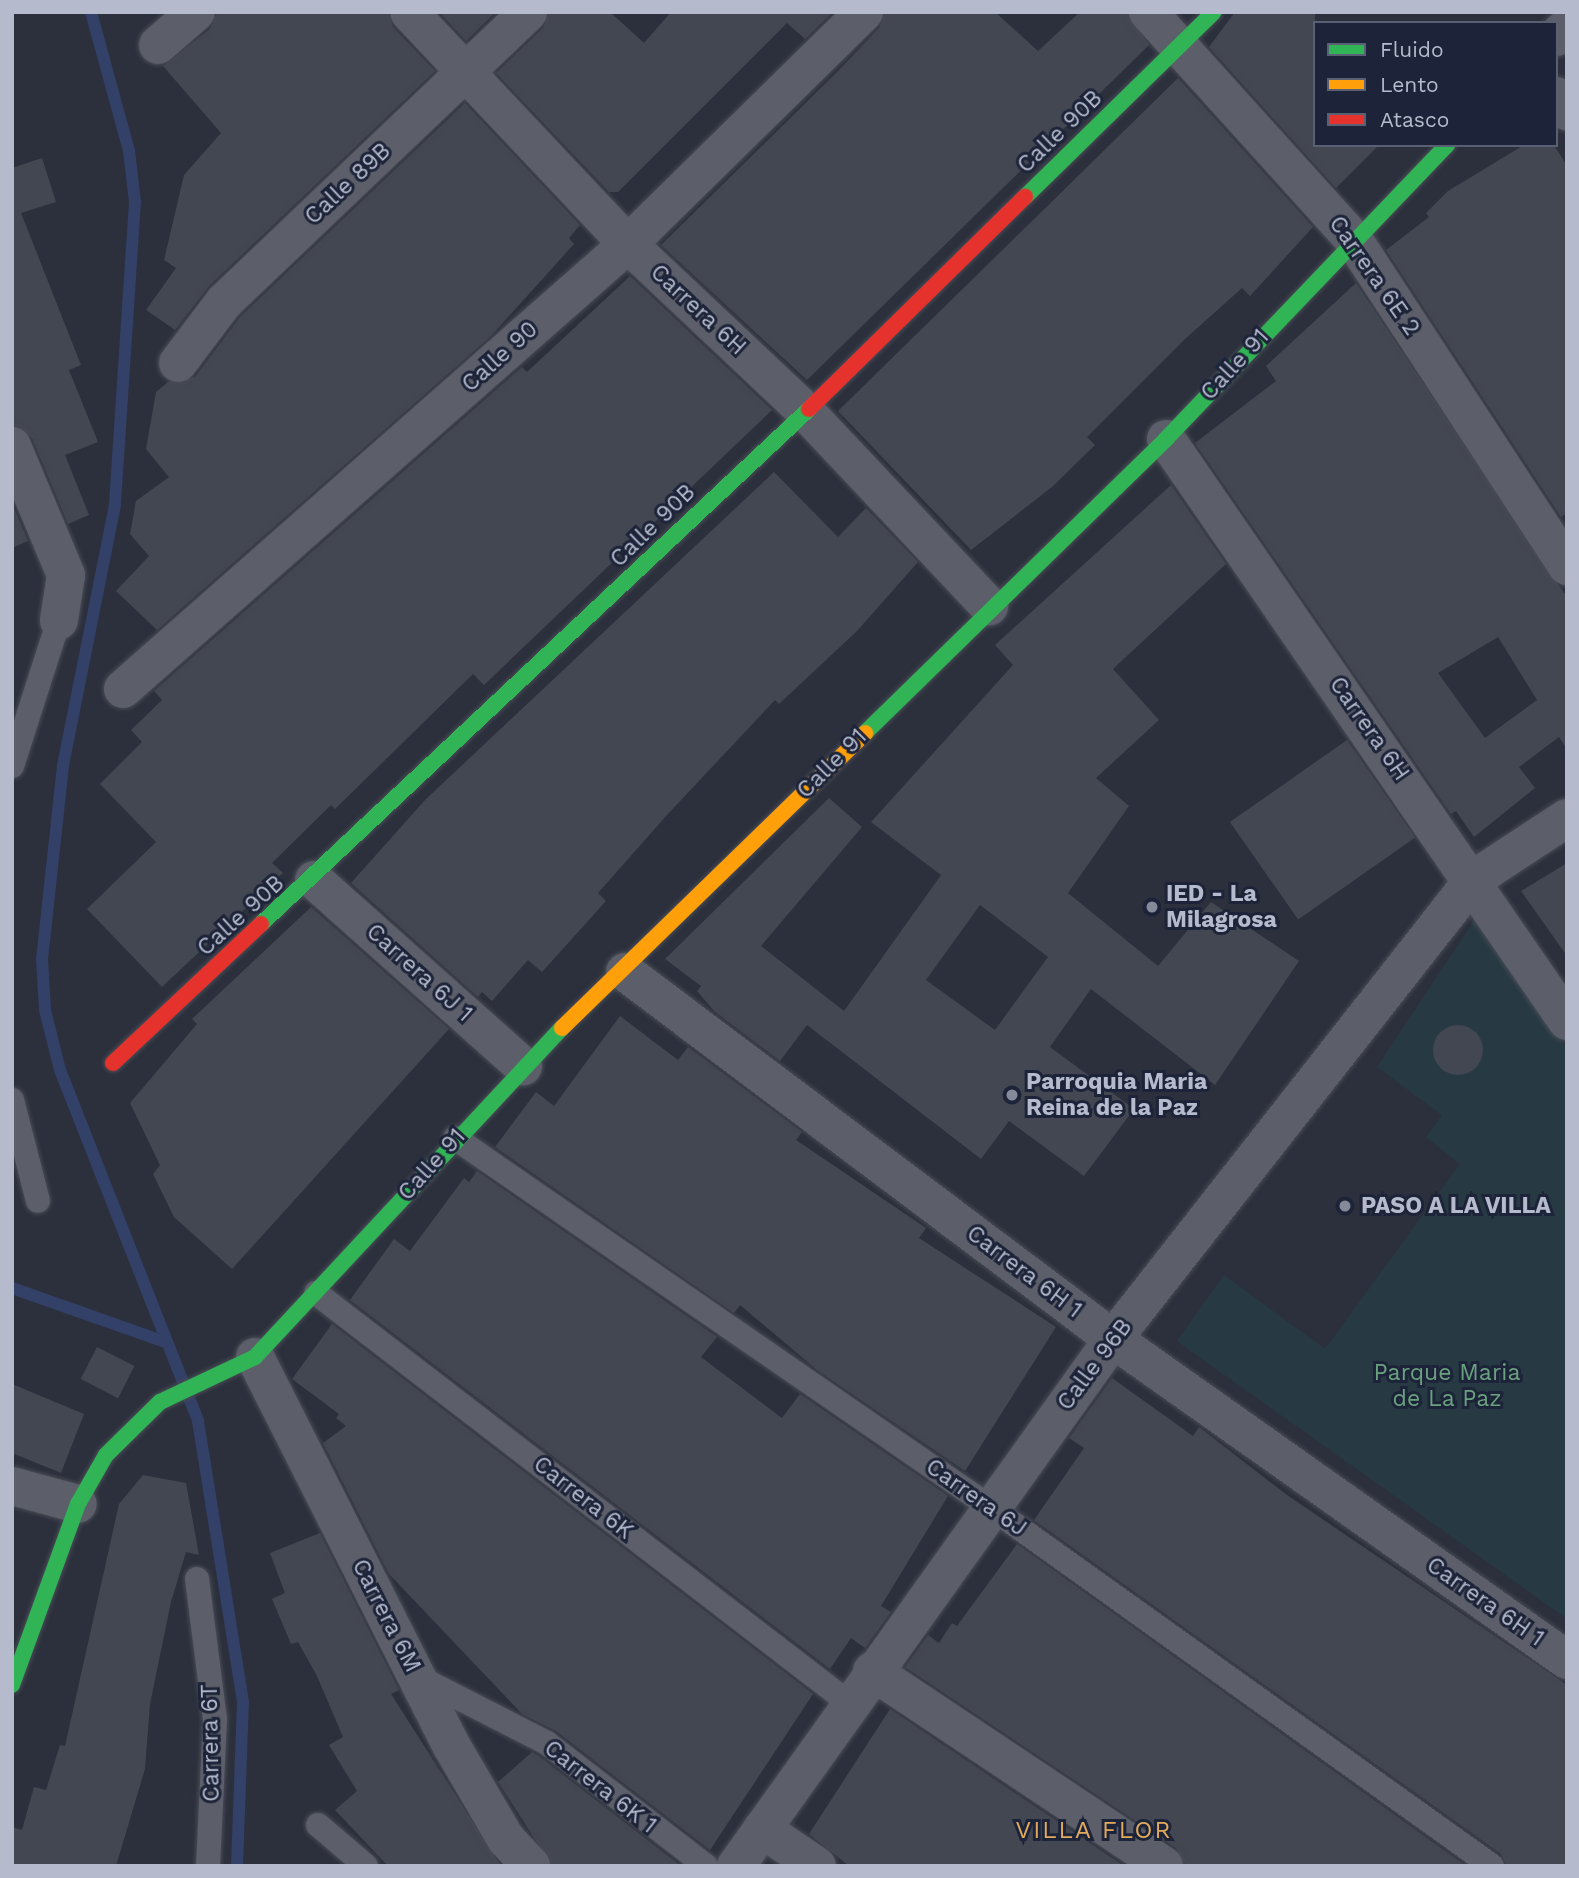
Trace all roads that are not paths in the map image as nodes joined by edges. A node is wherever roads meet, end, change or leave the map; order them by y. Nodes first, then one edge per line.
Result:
1 (196, 12) edge
2 (409, 12) edge
3 (528, 12) edge
4 (864, 12) edge
5 (1148, 12) edge
6 (1214, 12) edge
7 (158, 45) dead end
8 (1180, 47) junction
9 (468, 71) junction
10 (1445, 147) edge
11 (1353, 239) junction
12 (628, 244) junction
13 (178, 363) dead end
14 (806, 412) junction
15 (1166, 439) junction
16 (12, 446) edge
17 (1567, 566) edge
18 (989, 606) junction
19 (59, 620) joint
20 (123, 689) dead end
21 (12, 766) edge
22 (1567, 818) edge
23 (1474, 879) junction
24 (314, 880) junction
25 (625, 972) junction
26 (1567, 1021) edge
27 (113, 1063) dead end
28 (523, 1066) junction
29 (12, 1100) edge
30 (455, 1138) junction
31 (38, 1201) dead end
32 (316, 1293) junction
33 (1113, 1339) junction
34 (255, 1357) junction
35 (12, 1486) edge
36 (78, 1504) junction
37 (990, 1507) junction
38 (197, 1579) dead end
39 (1567, 1660) edge
40 (872, 1671) junction
41 (416, 1676) junction
42 (12, 1685) edge
43 (849, 1703) junction
44 (318, 1825) dead end
45 (762, 1829) junction
46 (208, 1866) edge
47 (366, 1866) edge
48 (531, 1866) edge
49 (706, 1866) edge
50 (736, 1866) edge
51 (817, 1866) edge
52 (1164, 1866) edge
53 (1492, 1866) edge

1 - 7 street
2 - 9 street, Carrera 6H
3 - 9 street, Calle 89B
4 - 12 street, Calle 90
5 - 8 street, Carrera 6E 2
6 - 8 street, Calle 90B
8 - 11 street, Carrera 6E 2
8 - 14 street, Calle 90B
9 - 12 street, Carrera 6H
9 - 13 street, Calle 89B
10 - 11 street, Calle 91
11 - 15 street, Calle 91
11 - 17 street, Carrera 6E 2
12 - 14 street, Carrera 6H
12 - 20 street, Calle 90
14 - 18 street, Carrera 6H
14 - 24 street, Calle 90B
15 - 18 street, Calle 91
15 - 23 street, Carrera 6H
16 - 19 street
18 - 25 street, Calle 91
19 - 21 lane
22 - 23 street, Calle 96B
23 - 26 street, Carrera 6H
23 - 33 street, Calle 96B
24 - 27 street, Calle 90B
24 - 28 street, Carrera 6J 1
25 - 28 street, Calle 91
25 - 33 street, Carrera 6H 1
28 - 30 street, Calle 91
29 - 31 lane
30 - 32 street, Calle 91
30 - 37 lane, Carrera 6J
32 - 34 street, Calle 91
32 - 43 lane, Carrera 6K
33 - 37 street, Calle 96B
33 - 39 street, Carrera 6H 1
34 - 36 street, Calle 91
34 - 41 street, Carrera 6M
35 - 36 street
36 - 42 street
37 - 40 street, Calle 96B
37 - 53 lane, Carrera 6J
38 - 46 lane, Carrera 6T
40 - 43 street, Calle 96B
40 - 52 street
41 - 48 street, Carrera 6M
41 - 49 lane, Carrera 6K 1
43 - 45 street, Calle 96B
44 - 47 lane
45 - 50 street, Calle 96B
45 - 51 street

